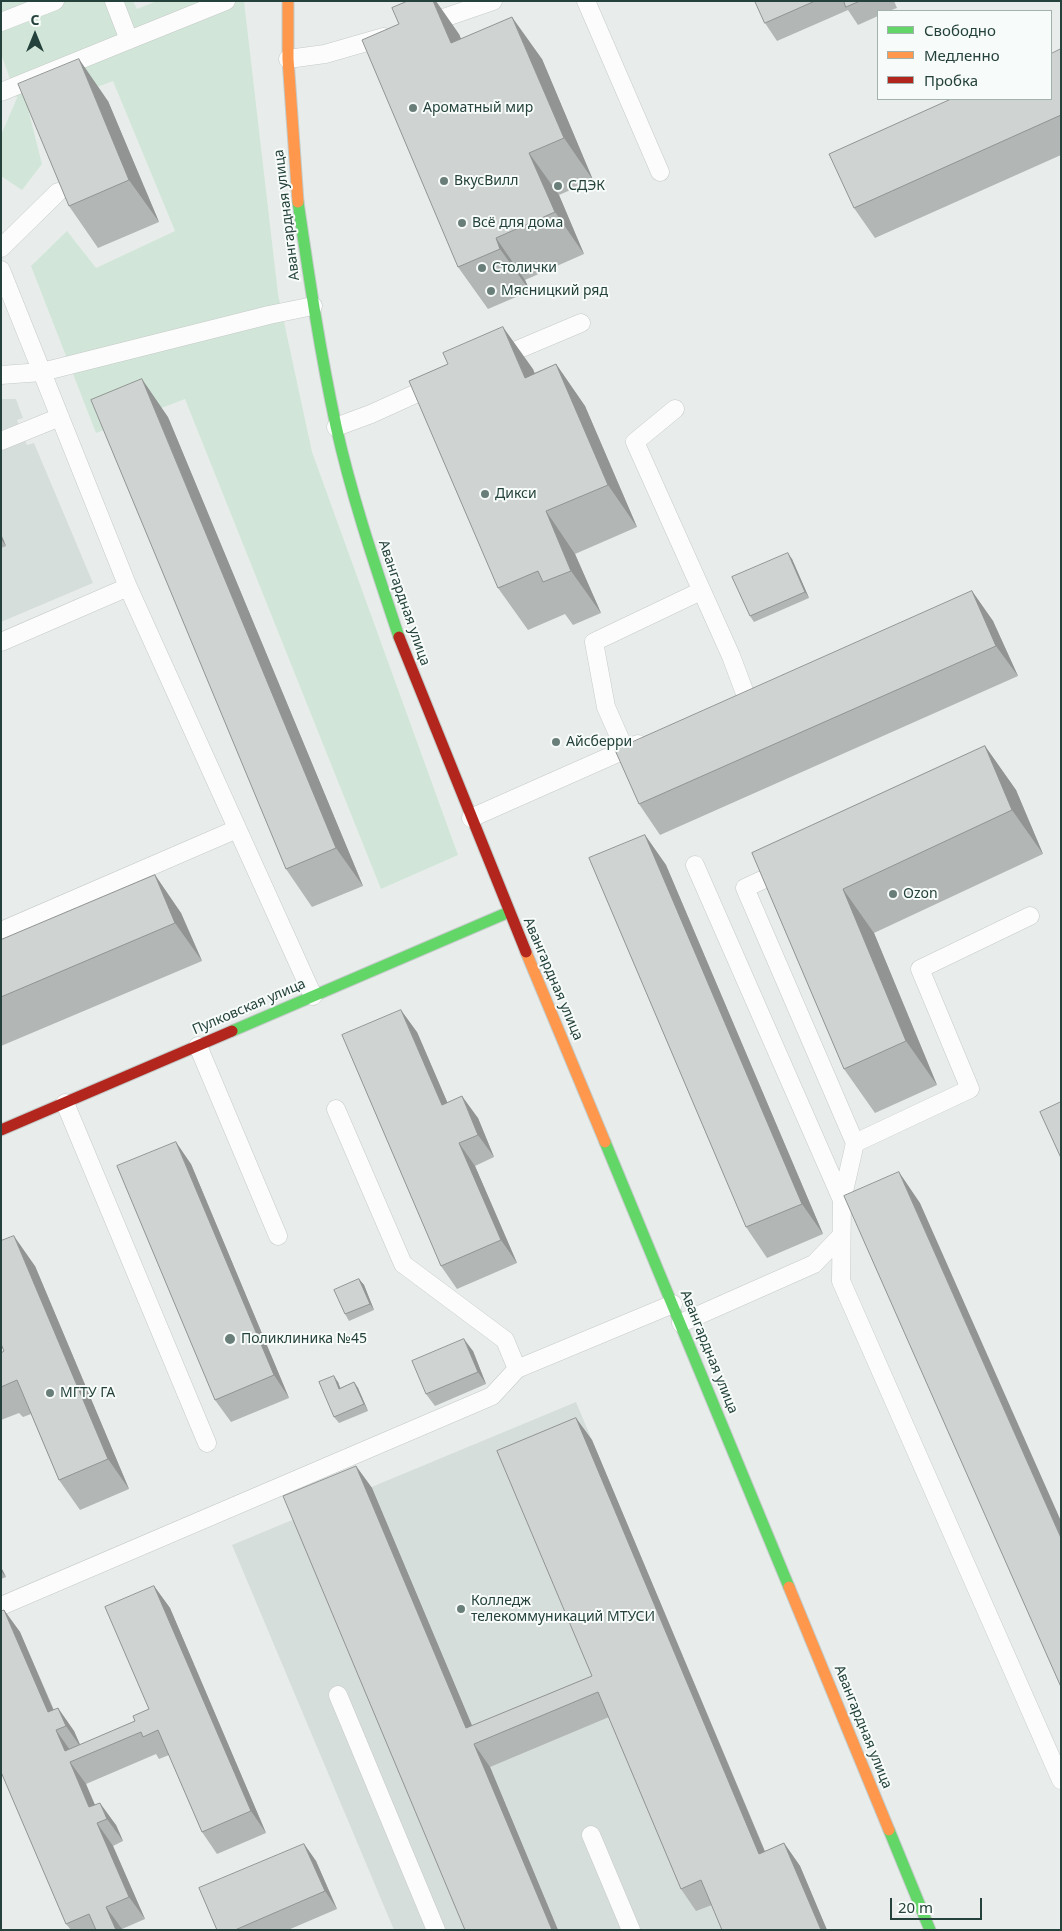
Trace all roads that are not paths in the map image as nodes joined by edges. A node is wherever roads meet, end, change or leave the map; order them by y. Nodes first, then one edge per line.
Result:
1 (55, 1) edge
2 (114, 1) edge
3 (226, 1) edge
4 (288, 1) edge
5 (493, 1) edge
6 (586, 1) edge
7 (465, 6) edge
8 (1, 22) edge
9 (129, 40) junction
10 (288, 59) junction
11 (1, 92) edge
12 (660, 172) dead end
13 (58, 192) edge
14 (1, 248) edge
15 (1, 270) edge
16 (313, 306) junction
17 (581, 323) dead end
18 (480, 365) edge
19 (42, 372) junction
20 (1, 375) edge
21 (454, 376) edge
22 (675, 409) dead end
23 (60, 417) junction
24 (336, 427) junction
25 (1, 441) edge
26 (128, 588) junction
27 (700, 590) junction
28 (1, 642) edge
29 (764, 688) edge
30 (746, 696) junction
31 (729, 704) edge
32 (651, 738) edge
33 (625, 750) junction
34 (471, 818) junction
35 (237, 829) junction
36 (798, 863) edge
37 (695, 865) dead end
38 (509, 912) junction
39 (1030, 916) dead end
40 (1, 931) edge
41 (313, 996) junction
42 (198, 1046) junction
43 (64, 1103) junction
44 (336, 1109) dead end
45 (1, 1130) edge
46 (855, 1143) junction
47 (842, 1200) junction
48 (278, 1236) dead end
49 (841, 1236) junction
50 (673, 1304) junction
51 (681, 1323) junction
52 (518, 1369) junction
53 (207, 1442) dead end
54 (1, 1606) edge
55 (338, 1695) dead end
56 (1061, 1780) edge
57 (591, 1835) dead end
58 (436, 1930) edge
59 (632, 1930) edge
60 (930, 1930) edge

1 - 8 lane
2 - 9 lane
3 - 9 lane
4 - 10 main road, Авангардная улица
5 - 7 lane
6 - 12 lane
7 - 10 lane
9 - 11 lane
10 - 16 main road, Авангардная улица
13 - 14 lane
15 - 19 lane
16 - 19 lane
16 - 24 main road, Авангардная улица
17 - 18 lane
19 - 20 lane
19 - 23 lane
21 - 24 lane
22 - 27 lane
23 - 25 lane
23 - 26 lane
24 - 34 main road, Авангардная улица
26 - 28 lane
26 - 35 lane
27 - 30 lane
27 - 33 lane
29 - 30 lane
30 - 31 lane
32 - 33 lane
33 - 34 lane
34 - 38 main road, Авангардная улица
35 - 40 lane
35 - 41 lane
36 - 46 lane
37 - 47 lane
38 - 41 main road, Пулковская улица
38 - 50 main road, Авангардная улица
39 - 46 lane
41 - 42 main road, Пулковская улица
42 - 43 main road, Пулковская улица
42 - 48 lane
43 - 45 main road, Пулковская улица
43 - 53 lane
44 - 52 lane
46 - 47 lane
47 - 49 lane
49 - 51 lane
49 - 56 lane
50 - 51 main road, Авангардная улица
50 - 52 lane
51 - 60 main road, Авангардная улица
52 - 54 lane
55 - 58 lane
57 - 59 lane

